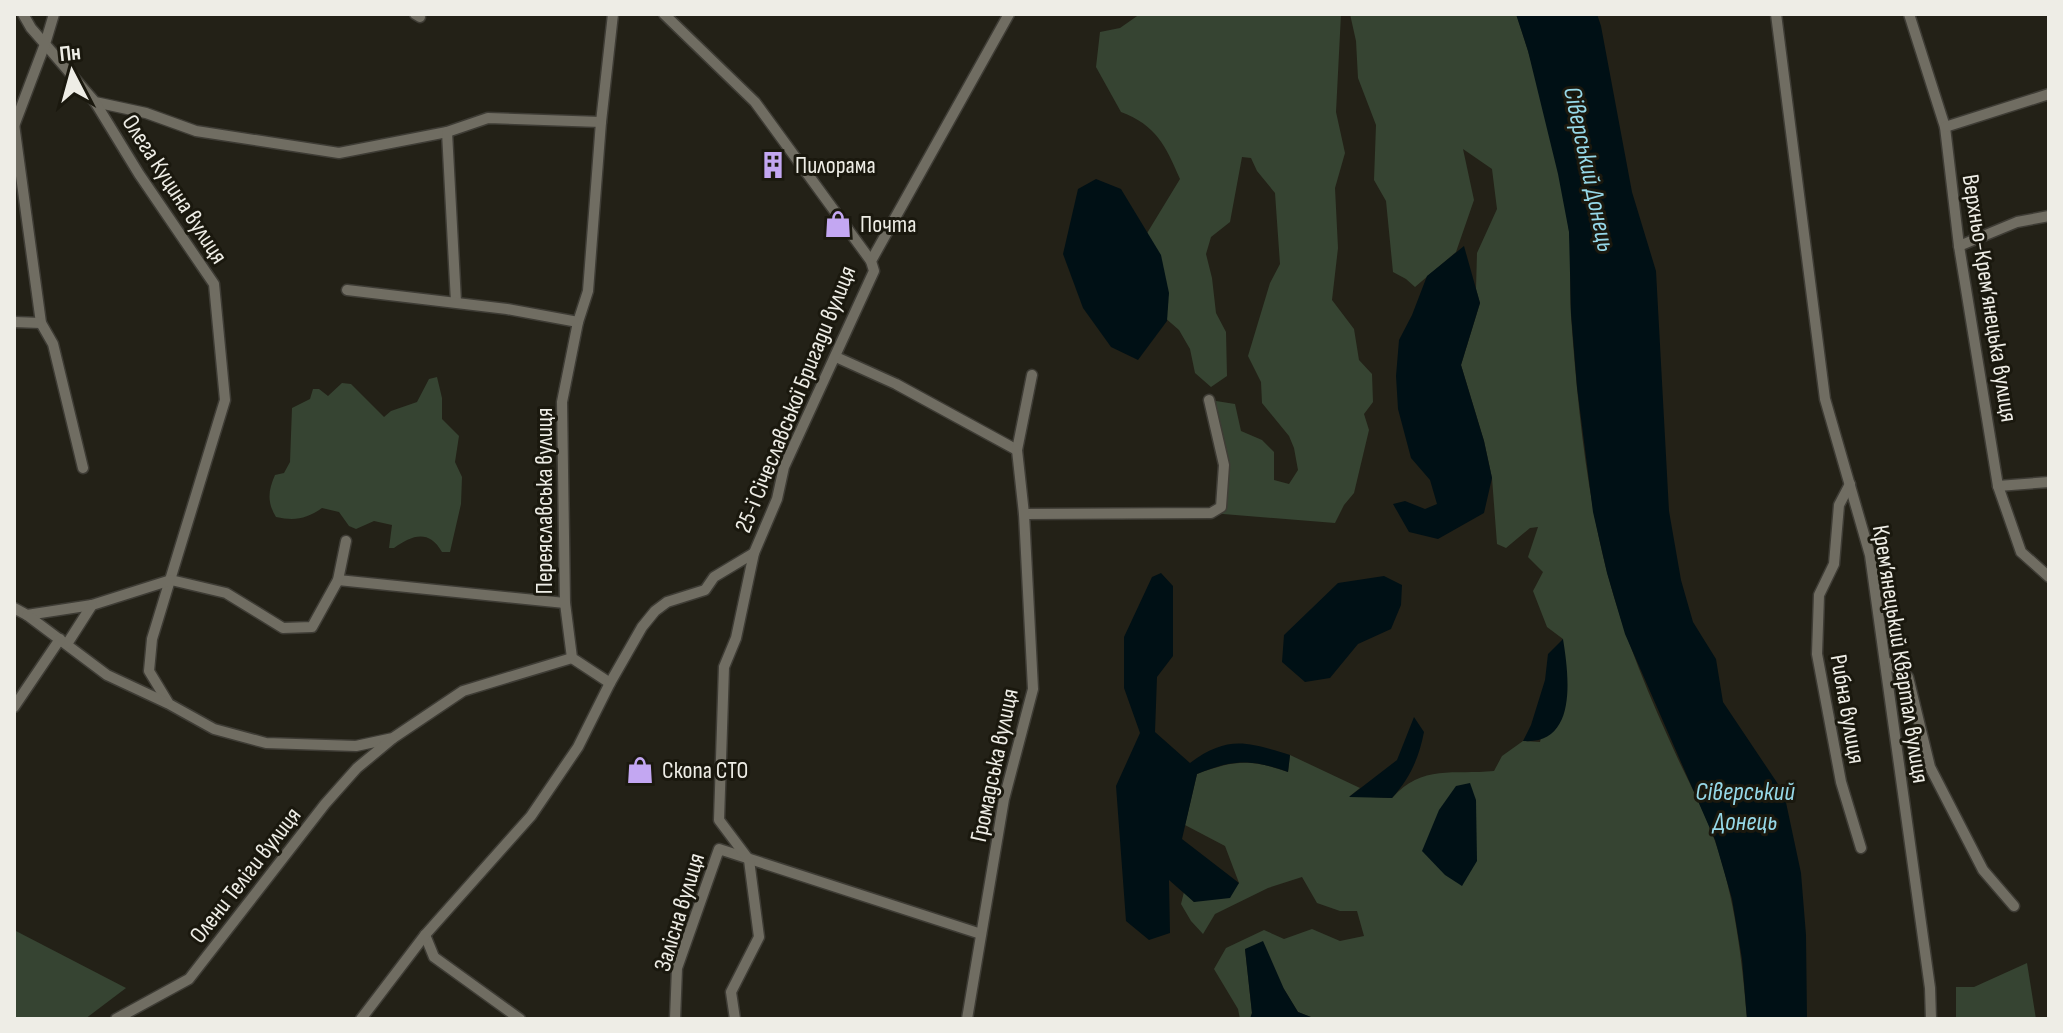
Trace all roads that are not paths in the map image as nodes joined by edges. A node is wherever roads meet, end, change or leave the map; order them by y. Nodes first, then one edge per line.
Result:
1 (23, 14) edge
2 (54, 14) edge
3 (613, 14) edge
4 (664, 14) edge
5 (1009, 14) edge
6 (1909, 14) edge
7 (1777, 15) edge
8 (45, 44) junction
9 (2049, 94) edge
10 (95, 102) junction
11 (601, 122) junction
12 (14, 125) edge
13 (1945, 127) junction
14 (447, 132) junction
15 (2049, 216) edge
16 (1959, 246) junction
17 (871, 261) junction
18 (347, 290) dead end
19 (456, 302) junction
20 (14, 322) edge
21 (578, 322) junction
22 (41, 323) junction
23 (836, 357) junction
24 (1032, 375) dead end
25 (1209, 400) dead end
26 (1017, 450) junction
27 (83, 468) dead end
28 (2049, 482) edge
29 (1850, 484) junction
30 (1998, 486) junction
31 (1024, 514) junction
32 (346, 541) dead end
33 (754, 553) junction
34 (2049, 577) edge
35 (171, 580) junction
36 (338, 580) junction
37 (565, 603) junction
38 (92, 605) junction
39 (14, 608) edge
40 (27, 615) junction
41 (64, 642) junction
42 (572, 658) junction
43 (1885, 661) junction
44 (610, 683) junction
45 (169, 704) junction
46 (14, 707) edge
47 (393, 738) junction
48 (1861, 848) dead end
49 (749, 860) junction
50 (2014, 906) dead end
51 (981, 934) junction
52 (425, 935) junction
53 (116, 1019) edge
54 (361, 1019) edge
55 (520, 1019) edge
56 (675, 1019) edge
57 (735, 1019) edge
58 (967, 1019) edge
59 (1931, 1019) edge

1 - 8 street, Олега Куцина вулиця
2 - 8 street
3 - 11 street, Переяславська вулиця
4 - 17 street
5 - 17 street, 25-ї Січеславської Бригади вулиця
6 - 13 street, Верхньо-Крем’янецька вулиця
7 - 29 street, Крем’янецький Квартал вулиця
8 - 10 street, Олега Куцина вулиця
8 - 12 street
9 - 13 street
10 - 14 street
10 - 35 street, Олега Куцина вулиця
11 - 14 street
11 - 21 street, Переяславська вулиця
12 - 22 street
13 - 16 street, Верхньо-Крем’янецька вулиця
14 - 19 street
15 - 16 street
16 - 30 street, Верхньо-Крем’янецька вулиця
17 - 23 street, 25-ї Січеславської Бригади вулиця
18 - 19 street
19 - 21 street
20 - 22 street
21 - 37 street, Переяславська вулиця
22 - 27 street
23 - 26 street
23 - 33 street, 25-ї Січеславської Бригади вулиця
24 - 26 street, Громадська вулиця
25 - 31 street
26 - 31 street, Громадська вулиця
28 - 30 street
29 - 43 street, Крем’янецький Квартал вулиця
29 - 48 street, Рибна вулиця
30 - 34 street, Верхньо-Крем’янецька вулиця
31 - 51 street, Громадська вулиця
32 - 36 street
33 - 44 street, 25-ї Січеславської Бригади вулиця
33 - 49 street, 25-ї Січеславської Бригади вулиця
35 - 36 street
35 - 38 street
35 - 45 street, Олега Куцина вулиця
36 - 37 street
37 - 42 street, Переяславська вулиця
38 - 40 street
38 - 41 street
39 - 40 street, Олени Теліги вулиця
40 - 41 street, Олени Теліги вулиця
41 - 45 street, Олени Теліги вулиця
41 - 46 street
42 - 44 street
42 - 47 street, Олени Теліги вулиця
43 - 50 street
43 - 59 street, Крем’янецький Квартал вулиця
44 - 52 street, 25-ї Січеславської Бригади вулиця
45 - 47 street, Олени Теліги вулиця
47 - 53 street, Олени Теліги вулиця
49 - 51 street
49 - 56 street, Залісна вулиця
49 - 57 street
51 - 58 street, Громадська вулиця
52 - 54 street, 25-ї Січеславської Бригади вулиця
52 - 55 street

